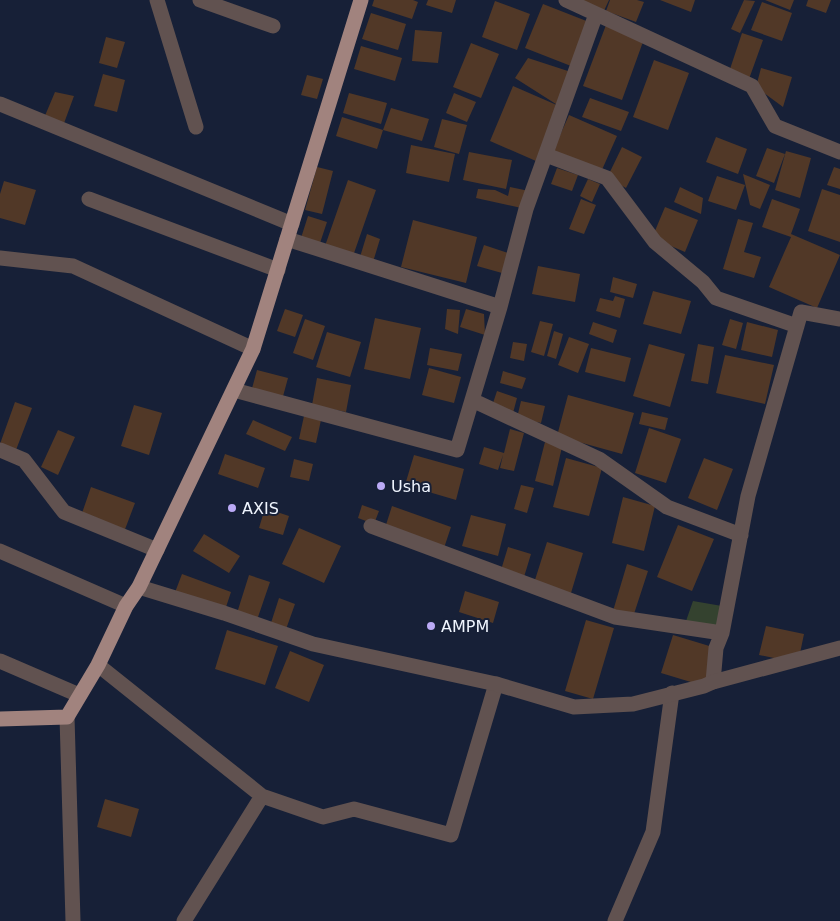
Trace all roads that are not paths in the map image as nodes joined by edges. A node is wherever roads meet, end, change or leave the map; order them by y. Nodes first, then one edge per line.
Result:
1 (157, 0) edge
2 (200, 0) edge
3 (361, 0) edge
4 (566, 0) edge
5 (596, 14) junction
6 (273, 26) dead end
7 (0, 104) edge
8 (196, 127) dead end
9 (840, 152) edge
10 (546, 154) junction
11 (89, 199) dead end
12 (292, 224) junction
13 (287, 239) junction
14 (0, 258) edge
15 (278, 270) junction
16 (500, 307) junction
17 (840, 318) edge
18 (797, 326) junction
19 (253, 349) junction
20 (234, 390) junction
21 (472, 400) junction
22 (0, 450) edge
23 (371, 526) dead end
24 (741, 535) junction
25 (157, 550) junction
26 (0, 551) edge
27 (139, 587) junction
28 (126, 606) junction
29 (722, 633) junction
30 (840, 648) edge
31 (0, 661) edge
32 (98, 665) junction
33 (712, 682) junction
34 (496, 684) junction
35 (672, 694) junction
36 (80, 695) junction
37 (67, 716) junction
38 (0, 719) edge
39 (262, 796) junction
40 (72, 920) edge
41 (184, 921) edge
42 (615, 921) edge

1 - 8 street
2 - 6 street
3 - 12 main road
4 - 5 street
5 - 9 street
5 - 10 street
7 - 12 street
10 - 16 street
10 - 18 street
11 - 15 street
12 - 13 main road
13 - 15 main road
13 - 16 street
14 - 19 street
15 - 19 main road
16 - 21 street
17 - 18 street
18 - 24 street
19 - 20 main road
20 - 21 street
20 - 25 main road
21 - 24 street
22 - 25 street
23 - 29 street
24 - 29 street
25 - 27 main road
26 - 28 street
27 - 28 main road
27 - 34 street
28 - 32 main road
29 - 33 street
30 - 33 street
31 - 36 street
32 - 36 main road
32 - 39 street
33 - 35 street
34 - 35 street
34 - 39 street
35 - 42 street
36 - 37 main road
37 - 38 main road
37 - 40 street
39 - 41 street

